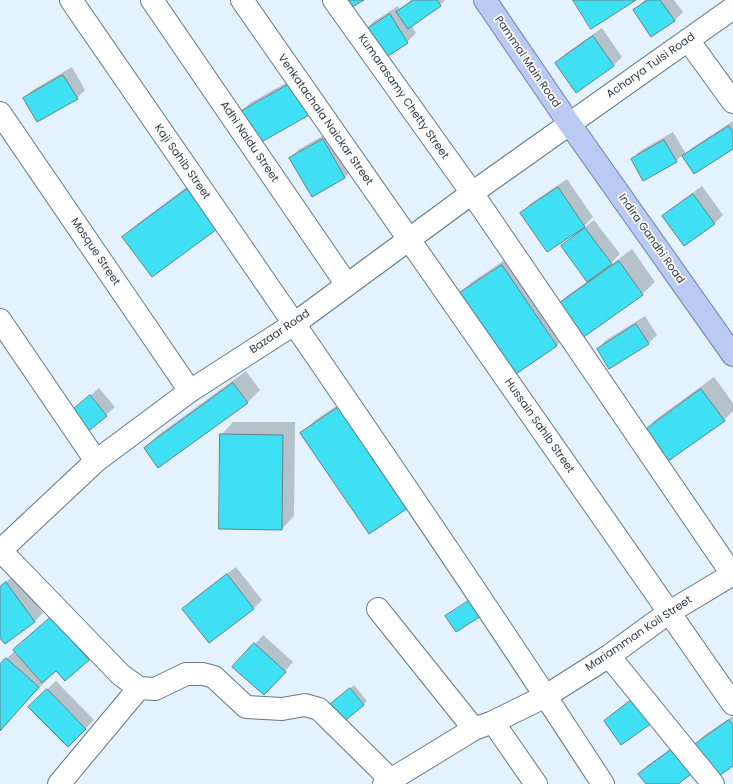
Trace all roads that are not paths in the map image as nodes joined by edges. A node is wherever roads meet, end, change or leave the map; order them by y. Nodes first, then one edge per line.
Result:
1 (71, 0) edge
2 (152, 0) edge
3 (242, 0) edge
4 (334, 0) edge
5 (485, 0) edge
6 (728, 6) edge
7 (688, 40) junction
8 (733, 102) edge
9 (0, 113) edge
10 (570, 123) junction
11 (472, 193) junction
12 (409, 239) junction
13 (347, 285) junction
14 (0, 320) edge
15 (294, 324) junction
16 (733, 356) edge
17 (190, 391) junction
18 (96, 461) junction
19 (0, 551) edge
20 (732, 574) edge
21 (378, 609) dead end
22 (668, 613) junction
23 (609, 656) junction
24 (139, 688) junction
25 (546, 696) junction
26 (733, 704) edge
27 (484, 725) junction
28 (387, 782) edge
29 (59, 784) edge
30 (536, 784) edge
31 (603, 784) edge
32 (712, 784) edge

1 - 15 street, Kaji Sahib Street
2 - 13 street, Adhi Naidu Street
3 - 12 street, Venkatachala Naickar Street
4 - 11 street, Kumarasamy Chetty Street
5 - 10 main road, Pammal Main Road
6 - 7 street, Acharya Tulsi Road
7 - 8 street
7 - 10 street, Acharya Tulsi Road
9 - 17 street, Mosque Street
10 - 11 street, Bazaar Road
10 - 16 main road, Indira Gandhi Road
11 - 12 street, Bazaar Road
11 - 20 street, Kumarasamy Chetty Street
12 - 13 street, Bazaar Road
12 - 22 street, Hussain Sahib Street
13 - 15 street, Bazaar Road
14 - 18 street
15 - 17 street, Bazaar Road
15 - 25 street, Kaji Sahib Street
17 - 18 street, Bazaar Road
18 - 19 street, Bazaar Road
19 - 24 street
20 - 22 street, Mariamman Koil Street
21 - 27 street
22 - 23 street, Mariamman Koil Street
22 - 26 street, Hussain Sahib Street
23 - 25 street, Mariamman Koil Street
23 - 32 street
24 - 28 street
24 - 29 street
25 - 27 street, Mariamman Koil Street
25 - 31 street, Kaji Sahib Street
27 - 28 street, Mariamman Koil Street
27 - 30 street

